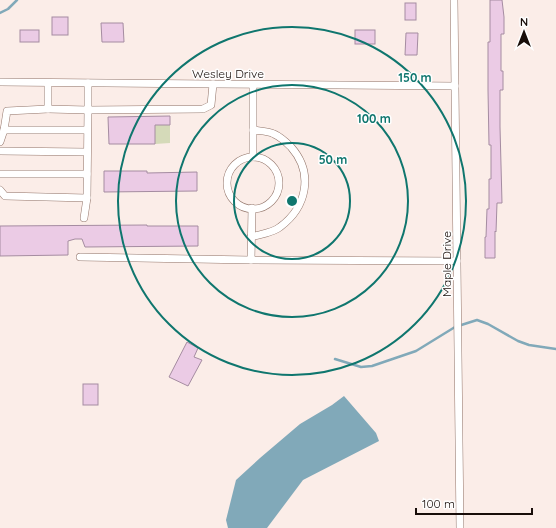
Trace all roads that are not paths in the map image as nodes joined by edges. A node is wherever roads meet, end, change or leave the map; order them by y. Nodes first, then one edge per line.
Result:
1 (454, 0) edge
2 (0, 82) edge
3 (48, 83) junction
4 (88, 83) junction
5 (213, 84) junction
6 (253, 85) junction
7 (455, 86) junction
8 (48, 109) junction
9 (88, 110) junction
10 (4, 130) junction
11 (87, 130) junction
12 (253, 130) junction
13 (0, 142) edge
14 (0, 151) edge
15 (87, 152) junction
16 (253, 157) junction
17 (0, 174) edge
18 (87, 174) junction
19 (0, 190) edge
20 (87, 198) junction
21 (252, 208) junction
22 (84, 218) dead end
23 (251, 237) junction
24 (80, 257) dead end
25 (251, 260) junction
26 (457, 261) junction
27 (460, 528) edge

1 - 7 street, Maple Drive
2 - 3 street, Wesley Drive
3 - 4 street, Wesley Drive
3 - 8 street
4 - 5 street, Wesley Drive
4 - 9 street
5 - 6 street, Wesley Drive
5 - 9 street
6 - 7 street, Wesley Drive
6 - 12 street
7 - 26 street, Maple Drive
8 - 9 street
8 - 10 street
9 - 11 street
10 - 11 street
10 - 13 street
11 - 15 street
12 - 16 street
12 - 23 street
14 - 15 street
15 - 18 street
16 - 21 street
16 - 21 street
17 - 18 street
18 - 20 street
19 - 20 street
20 - 22 street
21 - 23 street
23 - 25 street
24 - 25 street
25 - 26 street
26 - 27 street, Maple Drive

